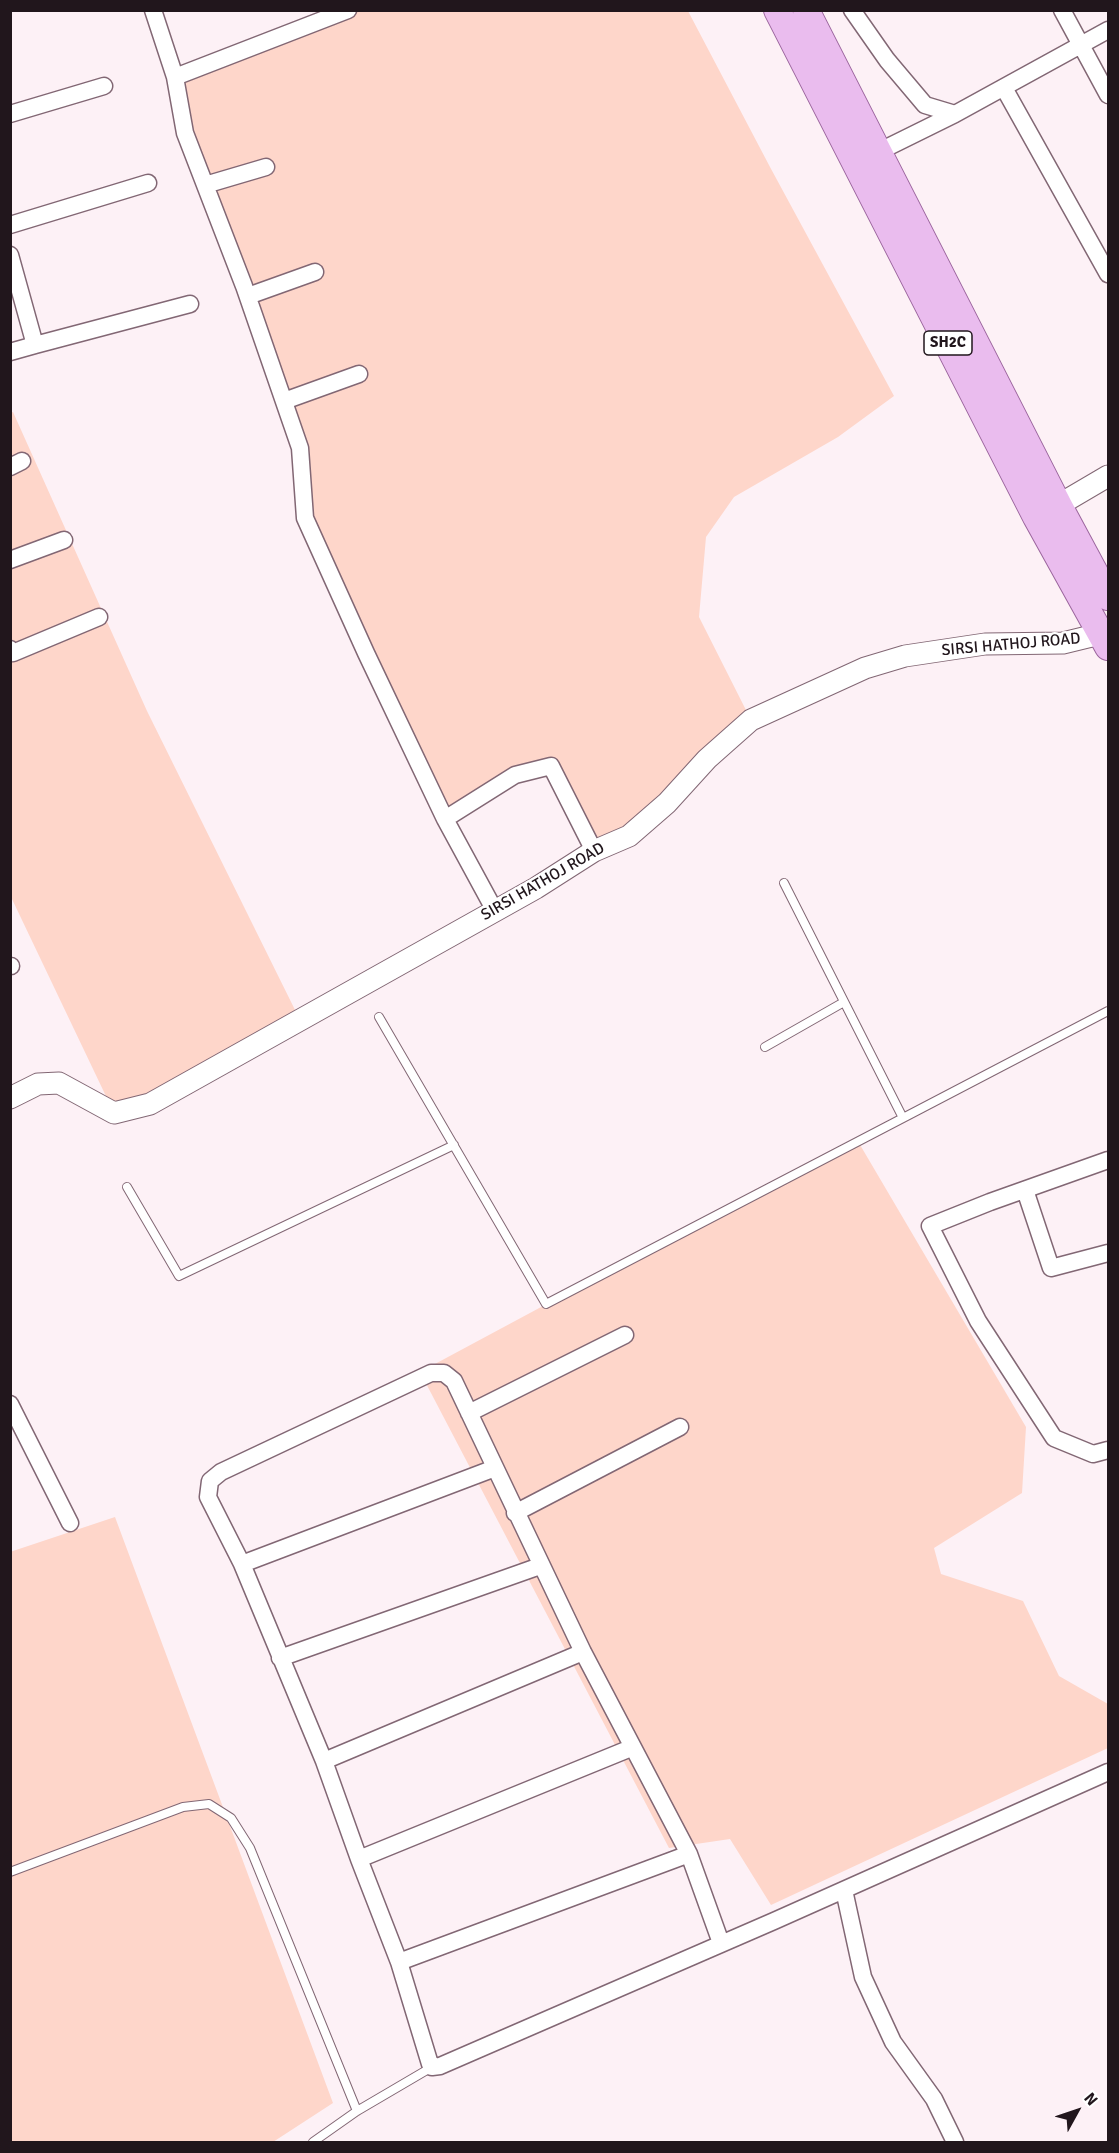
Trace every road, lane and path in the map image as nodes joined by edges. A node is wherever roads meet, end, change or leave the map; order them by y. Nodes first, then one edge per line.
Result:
1 (153, 10) edge
2 (348, 10) edge
3 (777, 10) edge
4 (806, 10) edge
5 (852, 10) edge
6 (1062, 10) edge
7 (1108, 30) edge
8 (1080, 45) junction
9 (175, 77) junction
10 (104, 86) dead end
11 (1004, 88) junction
12 (1108, 94) edge
13 (10, 114) edge
14 (955, 114) junction
15 (879, 152) junction
16 (266, 167) dead end
17 (148, 183) dead end
18 (205, 185) junction
19 (10, 225) edge
20 (10, 255) edge
21 (315, 272) dead end
22 (1108, 274) edge
23 (248, 296) junction
24 (190, 304) dead end
25 (34, 345) junction
26 (10, 352) edge
27 (359, 374) dead end
28 (284, 401) junction
29 (1108, 476) edge
30 (1059, 506) junction
31 (1036, 517) junction
32 (64, 540) dead end
33 (10, 560) edge
34 (1108, 597) edge
35 (99, 617) dead end
36 (1106, 638) edge
37 (11, 652) edge
38 (445, 819) junction
39 (594, 851) junction
40 (784, 883) dead end
41 (495, 911) junction
42 (844, 1002) junction
43 (1108, 1011) edge
44 (379, 1017) dead end
45 (765, 1047) dead end
46 (10, 1098) edge
47 (903, 1118) junction
48 (454, 1145) junction
49 (1108, 1160) edge
50 (127, 1187) dead end
51 (1025, 1190) junction
52 (1108, 1253) edge
53 (625, 1335) dead end
54 (10, 1404) edge
55 (469, 1413) junction
56 (680, 1427) dead end
57 (1108, 1449) edge
58 (495, 1468) junction
59 (516, 1513) junction
60 (70, 1523) dead end
61 (242, 1564) junction
62 (540, 1566) junction
63 (583, 1652) junction
64 (280, 1658) junction
65 (631, 1748) junction
66 (324, 1761) junction
67 (1108, 1772) edge
68 (689, 1854) junction
69 (359, 1859) junction
70 (10, 1872) edge
71 (844, 1890) junction
72 (721, 1942) junction
73 (399, 1962) junction
74 (432, 2067) junction
75 (357, 2111) junction
76 (313, 2142) edge
77 (954, 2142) edge

1 - 9 street
2 - 9 street
3 - 31 main road, SH2C
4 - 15 main road, SH2C
5 - 14 street
6 - 8 street
7 - 8 street
8 - 11 street
8 - 12 street
9 - 18 street
10 - 13 street
11 - 14 street
11 - 22 street
14 - 15 street
15 - 30 main road, SH2C
16 - 18 street
17 - 19 street
18 - 23 street
20 - 25 street
21 - 23 street
23 - 28 street
24 - 25 street
25 - 26 street
27 - 28 street
28 - 38 street
29 - 30 street
30 - 31 street
30 - 34 main road, SH2C
31 - 36 main road, SH2C
32 - 33 street
35 - 37 street
36 - 39 street, SIRSI HATHOJ ROAD
38 - 39 street
38 - 41 street
39 - 41 street, SIRSI HATHOJ ROAD
40 - 42 lane
41 - 46 street, SIRSI HATHOJ ROAD
42 - 45 lane
42 - 47 lane
43 - 47 lane
44 - 48 lane
47 - 48 lane
48 - 50 lane
49 - 51 street
51 - 52 street
51 - 57 street
53 - 55 street
54 - 60 street
55 - 58 street
55 - 61 street
56 - 59 street
58 - 59 street
58 - 61 street
59 - 62 street
61 - 64 street
62 - 63 street
62 - 64 street
63 - 65 street
63 - 66 street
64 - 66 street
65 - 68 street
65 - 69 street
66 - 69 street
67 - 71 street
68 - 72 street
68 - 73 street
69 - 73 street
70 - 75 lane
71 - 72 street
71 - 77 street
72 - 74 street
73 - 74 street
74 - 75 lane
75 - 76 lane

